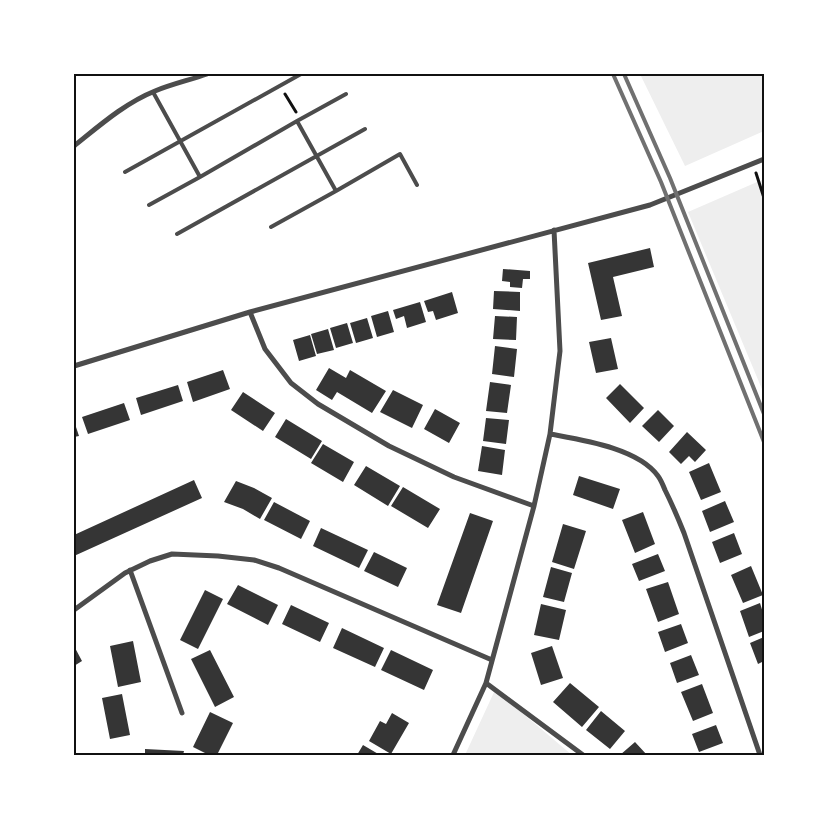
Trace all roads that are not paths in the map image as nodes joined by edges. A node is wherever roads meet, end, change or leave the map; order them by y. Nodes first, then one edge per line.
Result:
1 (207, 74) edge
2 (301, 74) edge
3 (153, 92) junction
4 (346, 94) dead end
5 (298, 121) junction
6 (365, 129) dead end
7 (180, 141) junction
8 (74, 146) edge
9 (316, 156) junction
10 (764, 159) edge
11 (125, 172) dead end
12 (200, 177) junction
13 (417, 185) dead end
14 (336, 191) junction
15 (149, 205) dead end
16 (271, 227) dead end
17 (554, 230) junction
18 (177, 234) dead end
19 (250, 312) junction
20 (74, 366) edge
21 (550, 434) junction
22 (534, 506) junction
23 (130, 570) junction
24 (74, 610) edge
25 (492, 660) junction
26 (486, 682) junction
27 (182, 713) dead end
28 (453, 755) edge
29 (583, 755) edge
30 (760, 755) edge

1 - 3 street
2 - 7 lane
3 - 7 lane
3 - 8 street
4 - 5 lane
5 - 9 lane
5 - 12 lane
6 - 9 lane
7 - 11 lane
7 - 12 lane
9 - 14 lane
9 - 18 lane
10 - 17 street
12 - 15 lane
13 - 14 lane
14 - 16 lane
17 - 19 street
17 - 21 street
19 - 20 street
19 - 22 street
21 - 22 street
21 - 30 street
22 - 25 street
23 - 24 street
23 - 25 street
23 - 27 street
25 - 26 street
26 - 28 street
26 - 29 street

